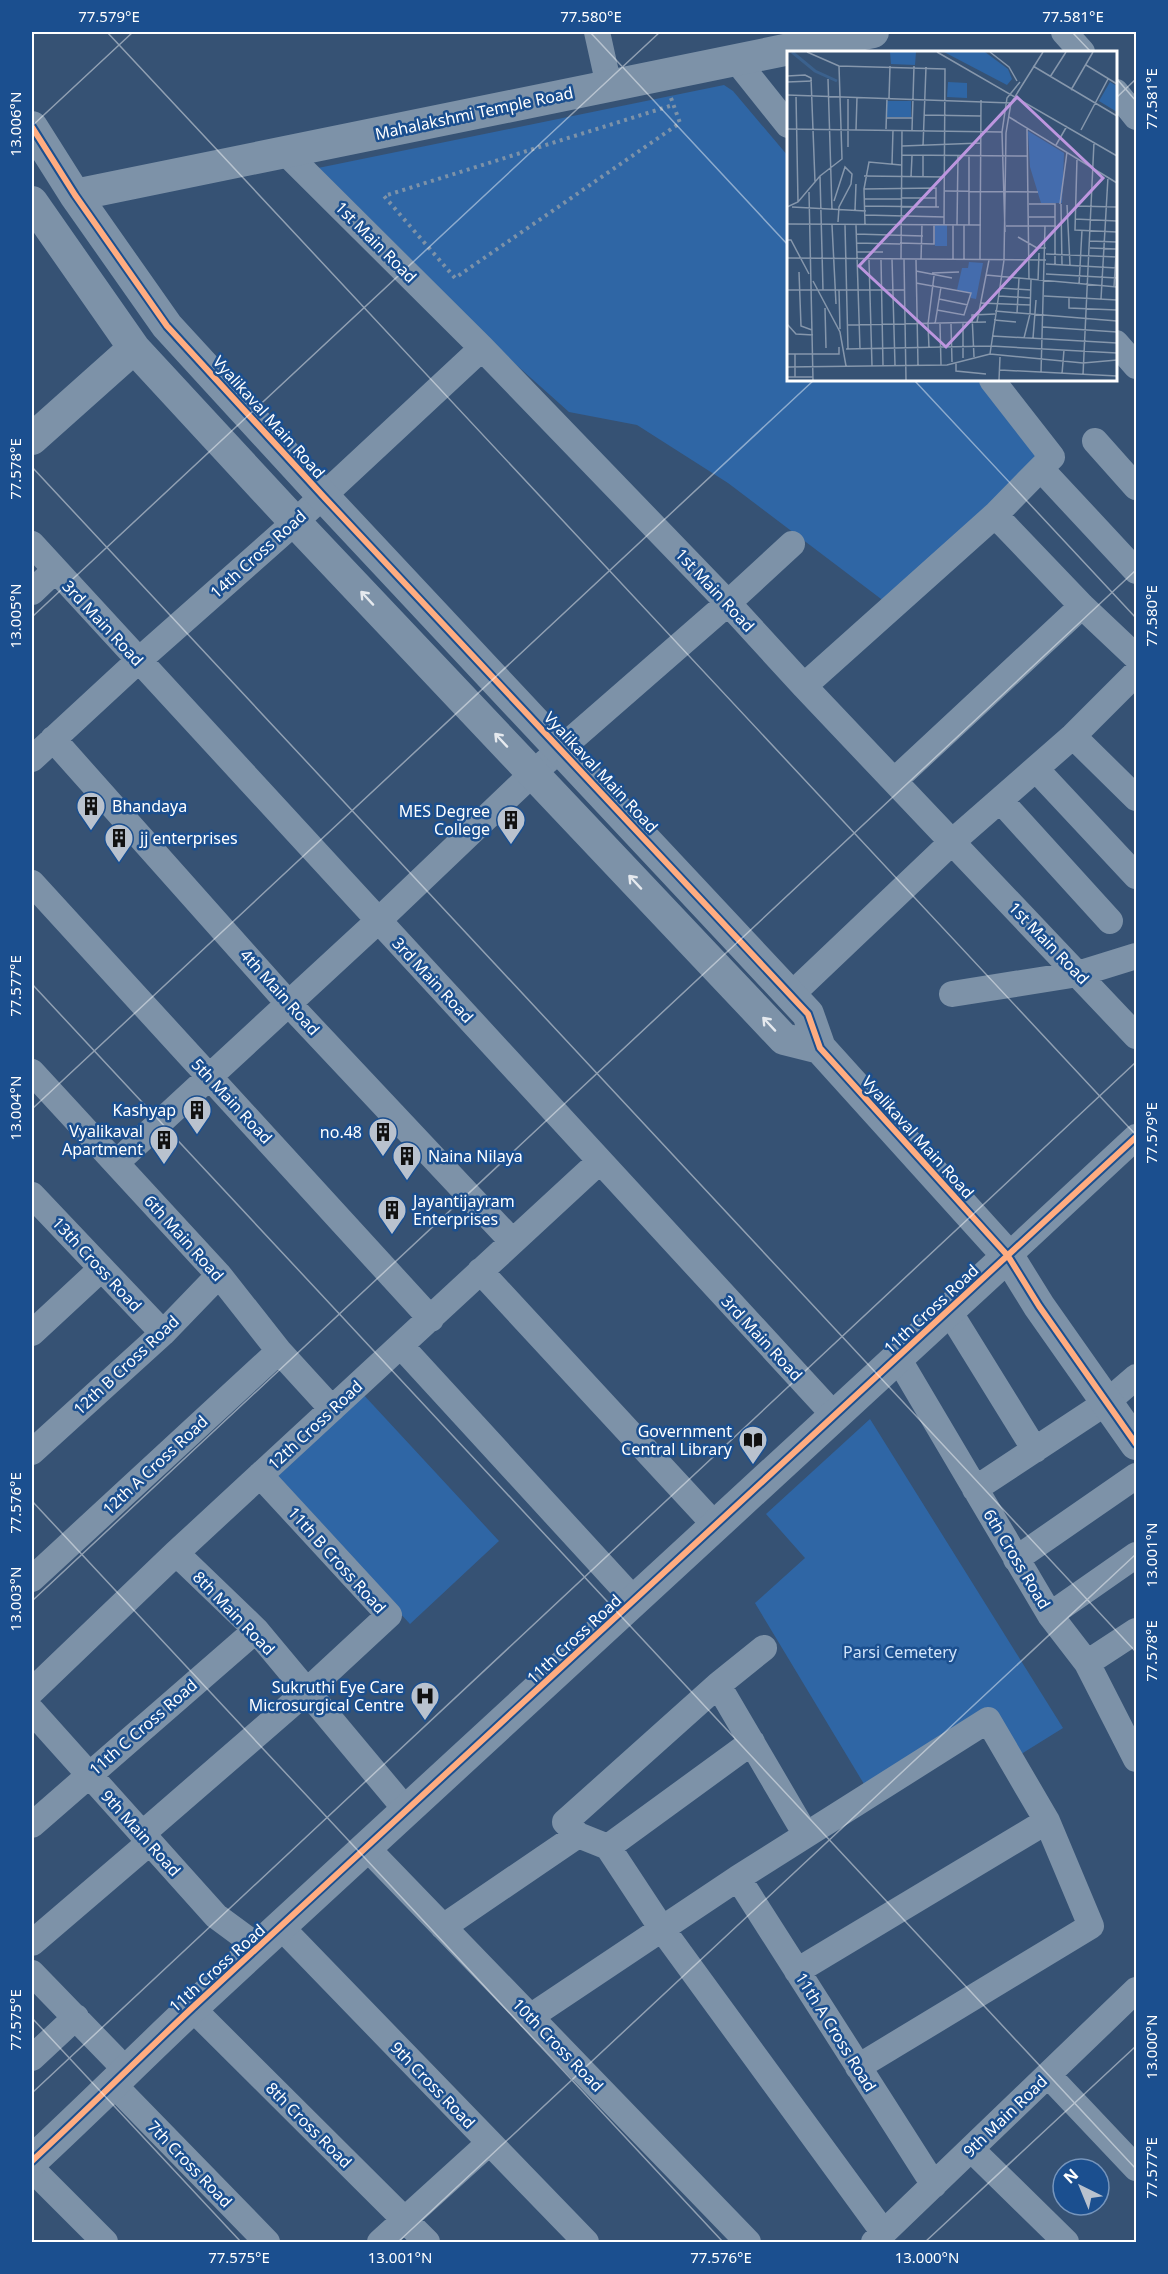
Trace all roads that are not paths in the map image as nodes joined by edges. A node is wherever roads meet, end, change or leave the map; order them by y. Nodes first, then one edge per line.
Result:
1 (597, 32) edge
2 (1064, 32) edge
3 (858, 41) edge
4 (794, 51) edge
5 (1081, 51) edge
6 (787, 52) edge
7 (736, 60) junction
8 (609, 86) junction
9 (1117, 93) edge
10 (1137, 117) edge
11 (787, 123) edge
12 (32, 127) edge
13 (285, 152) junction
14 (75, 195) junction
15 (32, 202) edge
16 (1117, 344) edge
17 (134, 348) junction
18 (482, 348) junction
19 (1137, 366) edge
20 (993, 381) edge
21 (32, 439) edge
22 (1095, 441) dead end
23 (1041, 469) junction
24 (1137, 488) edge
25 (323, 496) junction
26 (995, 515) junction
27 (295, 522) junction
28 (32, 544) edge
29 (792, 544) dead end
30 (54, 571) junction
31 (1137, 571) edge
32 (32, 592) edge
33 (728, 603) junction
34 (1082, 606) junction
35 (1137, 657) edge
36 (138, 661) junction
37 (1137, 673) edge
38 (804, 686) junction
39 (1073, 736) junction
40 (53, 739) junction
41 (561, 749) junction
42 (32, 759) edge
43 (1036, 769) junction
44 (532, 773) junction
45 (894, 781) junction
46 (1137, 798) edge
47 (1000, 800) junction
48 (952, 842) junction
49 (1137, 876) edge
50 (32, 883) edge
51 (378, 921) junction
52 (1110, 921) dead end
53 (1137, 956) edge
54 (1078, 974) junction
55 (952, 994) dead end
56 (790, 996) junction
57 (289, 1004) junction
58 (1137, 1036) edge
59 (820, 1048) junction
60 (32, 1072) edge
61 (210, 1077) junction
62 (1137, 1137) edge
63 (600, 1161) junction
64 (116, 1163) junction
65 (32, 1195) edge
66 (512, 1241) junction
67 (1008, 1256) junction
68 (101, 1269) junction
69 (480, 1271) junction
70 (219, 1275) junction
71 (949, 1311) junction
72 (431, 1319) junction
73 (32, 1333) edge
74 (163, 1333) junction
75 (401, 1346) junction
76 (279, 1351) junction
77 (898, 1358) junction
78 (1137, 1377) edge
79 (1107, 1402) junction
80 (332, 1408) junction
81 (835, 1416) junction
82 (1137, 1444) edge
83 (1035, 1449) junction
84 (32, 1452) edge
85 (260, 1475) junction
86 (1137, 1476) edge
87 (975, 1489) junction
88 (716, 1526) junction
89 (176, 1554) junction
90 (1137, 1555) edge
91 (1016, 1559) junction
92 (32, 1579) edge
93 (635, 1600) junction
94 (1050, 1615) junction
95 (256, 1630) junction
96 (1137, 1631) edge
97 (764, 1648) dead end
98 (1087, 1663) junction
99 (718, 1685) junction
100 (32, 1691) edge
101 (307, 1691) junction
102 (32, 1711) edge
103 (1129, 1722) edge
104 (752, 1742) junction
105 (1137, 1759) edge
106 (88, 1774) junction
107 (407, 1811) junction
108 (1047, 1821) junction
109 (32, 1825) edge
110 (578, 1835) junction
111 (806, 1835) junction
112 (146, 1838) junction
113 (608, 1847) junction
114 (367, 1848) junction
115 (738, 1878) junction
116 (281, 1927) junction
117 (443, 1927) junction
118 (662, 1929) junction
119 (32, 1943) edge
120 (258, 1947) junction
121 (797, 1971) junction
122 (32, 1973) edge
123 (1135, 1994) edge
124 (192, 2008) junction
125 (76, 2017) junction
126 (530, 2017) junction
127 (32, 2058) edge
128 (858, 2067) junction
129 (1048, 2075) junction
130 (120, 2078) junction
131 (489, 2143) junction
132 (971, 2149) junction
133 (32, 2161) edge
134 (1137, 2168) edge
135 (32, 2169) edge
136 (933, 2185) junction
137 (404, 2220) junction
138 (887, 2236) edge
139 (105, 2242) edge
140 (267, 2242) edge
141 (380, 2242) edge
142 (427, 2242) edge
143 (586, 2242) edge
144 (748, 2242) edge
145 (1066, 2242) edge

1 - 8 street
2 - 5 street
3 - 4 street, Mahalakshmi Temple Road
6 - 7 street, Mahalakshmi Temple Road
7 - 8 street, Mahalakshmi Temple Road
7 - 11 street
8 - 13 street, Mahalakshmi Temple Road
9 - 10 street
12 - 14 street, Vyalikaval Main Road
13 - 14 street, Mahalakshmi Temple Road
13 - 18 street, 1st Main Road
14 - 25 street, Vyalikaval Main Road
15 - 17 street
16 - 19 street
17 - 21 street
17 - 27 street
18 - 25 street, 14th Cross Road
18 - 33 street, 1st Main Road
20 - 23 street
22 - 24 street
23 - 26 street
23 - 31 street
25 - 27 street, 14th Cross Road
25 - 41 street, Vyalikaval Main Road
26 - 34 street
26 - 38 street
27 - 36 street, 14th Cross Road
44 -> 27 street
28 - 30 street, 3rd Main Road
29 - 33 street
30 - 32 street
30 - 36 street, 3rd Main Road
33 - 38 street, 1st Main Road
33 - 41 street
34 - 35 street
34 - 45 street
36 - 40 street, 14th Cross Road
36 - 51 street, 3rd Main Road
37 - 39 street
38 - 45 street, 1st Main Road
39 - 43 street
39 - 46 street
40 - 42 street, 14th Cross Road
40 - 57 street, 4th Main Road
41 - 44 street
41 - 56 street, Vyalikaval Main Road
43 - 47 street
43 - 49 street
44 - 51 street
59 -> 44 street
45 - 48 street, 1st Main Road
47 - 48 street
47 - 52 street
48 - 54 street, 1st Main Road
48 - 56 street
50 - 61 street, 5th Main Road
51 - 57 street
51 - 63 street, 3rd Main Road
53 - 54 street
54 - 55 street
54 - 58 street, 1st Main Road
56 - 59 street, Vyalikaval Main Road
57 - 61 street
57 - 66 street, 4th Main Road
59 - 67 street, Vyalikaval Main Road
60 - 64 street, 6th Main Road
61 - 64 street
61 - 72 street, 5th Main Road
62 - 67 street, 11th Cross Road
63 - 66 street, 12th Cross Road
63 - 81 street, 3rd Main Road
64 - 70 street, 6th Main Road
65 - 68 street, 13th Cross Road
66 - 69 street, 12th Cross Road
67 - 71 street, 11th Cross Road
67 - 79 street, Vyalikaval Main Road
68 - 73 street
68 - 74 street, 13th Cross Road
69 - 72 street, 12th Cross Road
69 - 88 street
70 - 74 street, 12th B Cross Road
70 - 76 street, 6th Main Road
71 - 77 street, 11th Cross Road
71 - 83 street
72 - 75 street, 12th Cross Road
74 - 84 street, 12th B Cross Road
75 - 80 street, 12th Cross Road
75 - 93 street
76 - 80 street, 6th Main Road
76 - 92 street, 12th A Cross Road
77 - 81 street, 11th Cross Road
77 - 87 street, 6th Cross Road
78 - 79 street
79 - 82 street, Vyalikaval Main Road
79 - 83 street
80 - 85 street, 12th Cross Road
81 - 88 street, 11th Cross Road
83 - 87 street
85 - 89 street, 12th Cross Road
85 - 101 street, 11th B Cross Road
86 - 91 street
87 - 91 street, 6th Cross Road
88 - 93 street, 11th Cross Road
89 - 95 street, 8th Main Road
89 - 100 street, 12th Cross Road
90 - 94 street
91 - 94 street, 6th Cross Road
93 - 107 street, 11th Cross Road
94 - 98 street, 6th Cross Road
95 - 101 street, 8th Main Road
95 - 106 street, 11th C Cross Road
96 - 98 street
97 - 99 street
98 - 103 street, 6th Cross Road
99 - 104 street
99 - 110 street
101 - 107 street, 8th Main Road
101 - 112 street, 11th B Cross Road
102 - 106 street, 9th Main Road
103 - 105 street, 6th Cross Road
104 - 111 street
104 - 113 street
106 - 109 street, 11th C Cross Road
106 - 112 street, 9th Main Road
107 - 114 street, 11th Cross Road
108 - 111 street
108 - 121 street
108 - 128 street
110 - 113 street
110 - 117 street
111 - 115 street
112 - 119 street, 11th B Cross Road
112 - 120 street, 9th Main Road
113 - 118 street
114 - 116 street, 11th Cross Road
114 - 117 street, 10th Cross Road
115 - 118 street
115 - 121 street, 11th A Cross Road
116 - 120 street, 11th Cross Road
116 - 131 street, 9th Cross Road
117 - 126 street, 10th Cross Road
118 - 126 street
118 - 138 street
120 - 124 street, 11th Cross Road
121 - 128 street, 11th A Cross Road
122 - 125 street, 7th Cross Road
123 - 129 street, 9th Main Road
124 - 130 street, 11th Cross Road
124 - 137 street, 8th Cross Road
125 - 127 street
125 - 130 street, 7th Cross Road
126 - 144 street, 10th Cross Road
128 - 136 street, 11th A Cross Road
129 - 132 street, 9th Main Road
129 - 134 street
130 - 133 street, 11th Cross Road
130 - 140 street, 7th Cross Road
131 - 137 street
131 - 143 street, 9th Cross Road
132 - 136 street, 9th Main Road
132 - 145 street
135 - 139 street
136 - 138 street, 9th Main Road
137 - 141 street
137 - 142 street, 8th Cross Road

